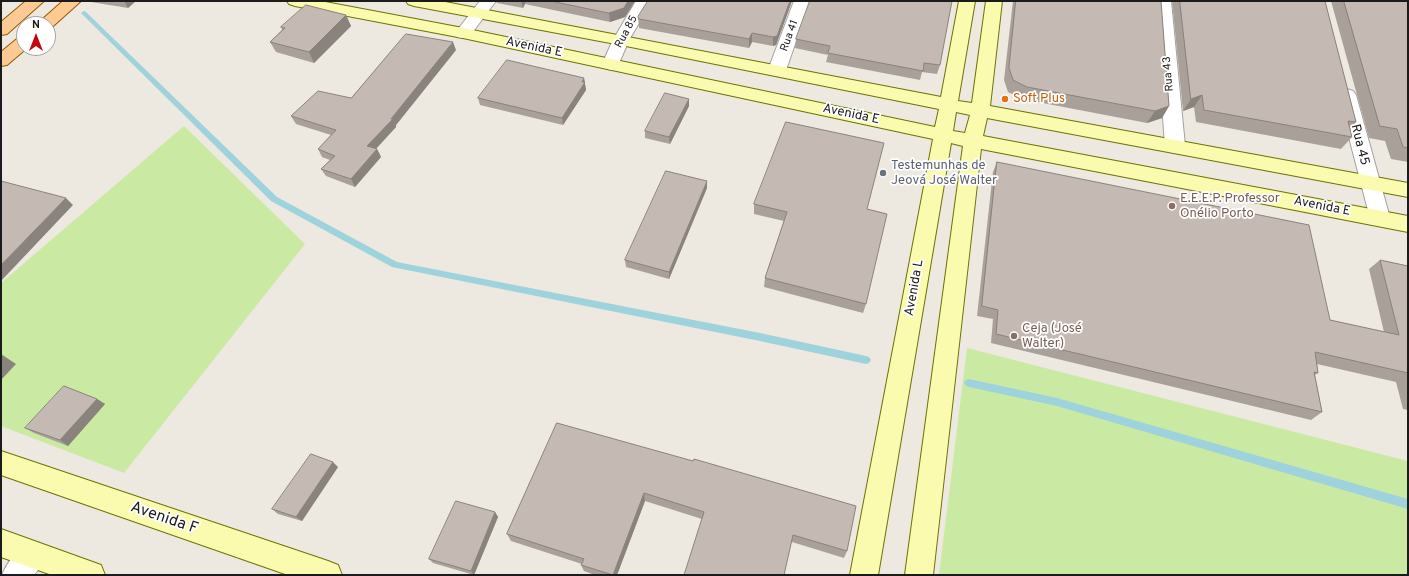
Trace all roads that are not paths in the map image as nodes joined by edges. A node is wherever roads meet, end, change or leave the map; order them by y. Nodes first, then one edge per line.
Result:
1 (36, 1) edge
2 (73, 1) edge
3 (296, 1) edge
4 (414, 1) edge
5 (644, 1) edge
6 (802, 1) edge
7 (967, 1) edge
8 (994, 1) edge
9 (1163, 1) edge
10 (324, 3) edge
11 (483, 7) edge
12 (55, 16) edge
13 (1, 30) edge
14 (463, 33) junction
15 (620, 40) junction
16 (16, 49) edge
17 (1, 61) edge
18 (611, 64) junction
19 (777, 70) junction
20 (1342, 77) edge
21 (949, 105) junction
22 (980, 110) junction
23 (942, 135) junction
24 (974, 140) junction
25 (1175, 146) junction
26 (1369, 183) junction
27 (1408, 190) edge
28 (1380, 218) junction
29 (1408, 224) edge
30 (1, 463) edge
31 (1, 543) edge
32 (24, 565) edge
33 (91, 575) edge
34 (328, 575) edge
35 (864, 575) edge
36 (919, 575) edge

1 - 13 main road
2 - 12 main road
3 - 10 street, Avenida E
4 - 11 street, Avenida E
5 - 15 street, Rua 85
6 - 19 street, Rua 41
7 - 21 street, Avenida L
8 - 22 street
9 - 25 street, Rua 43
10 - 14 street, Avenida E
11 - 14 street
11 - 15 street, Avenida E
14 - 18 street, Avenida E
15 - 18 street, Rua 85
15 - 19 street, Avenida E
16 - 17 main road
18 - 23 street, Avenida E
19 - 21 street, Avenida E
20 - 26 street, Rua 45
21 - 22 street, Avenida E
21 - 23 street, Avenida L
22 - 24 street
22 - 25 street, Avenida E
23 - 24 street, Avenida E
23 - 35 street, Avenida L
24 - 28 street, Avenida E
24 - 36 street
25 - 26 street, Avenida E
26 - 27 street, Avenida E
26 - 28 street, Rua 45
28 - 29 street, Avenida E
30 - 34 street, Avenida F
31 - 32 street
32 - 33 street

